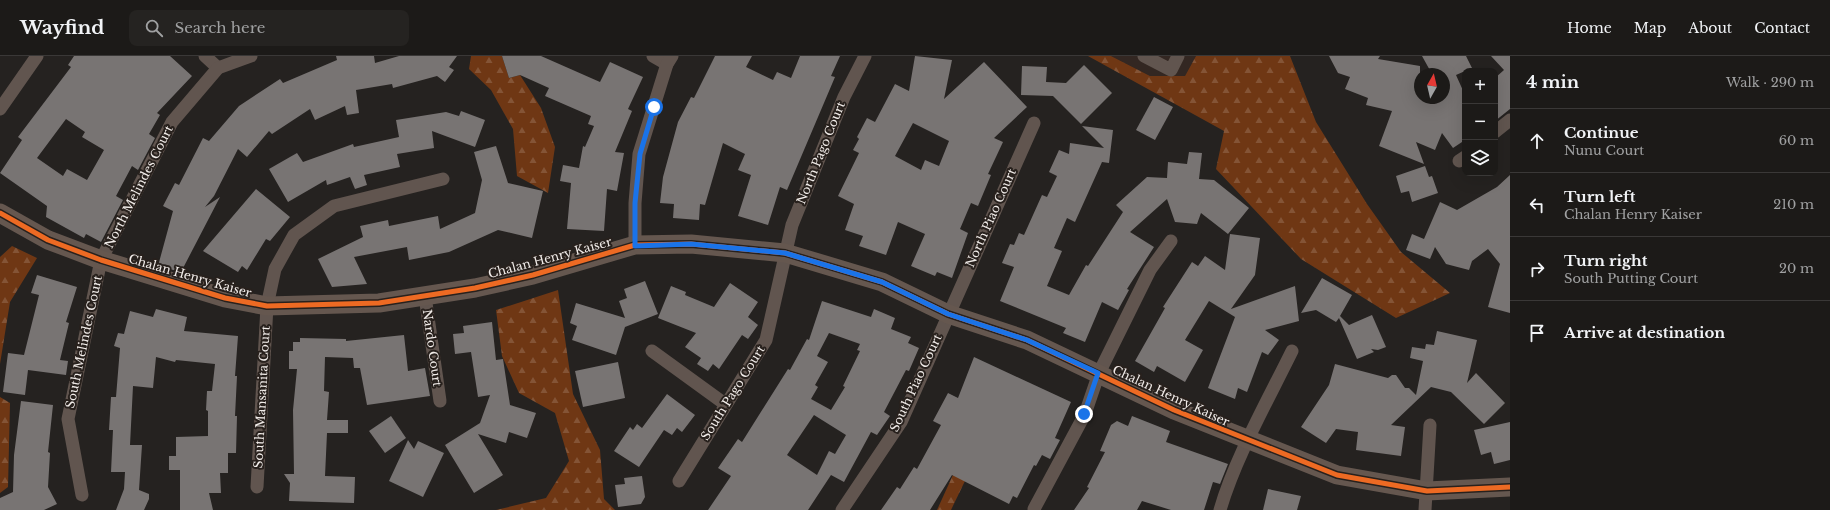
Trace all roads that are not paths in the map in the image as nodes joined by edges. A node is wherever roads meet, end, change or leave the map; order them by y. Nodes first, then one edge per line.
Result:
1 (37, 56) edge
2 (205, 56) edge
3 (250, 56) edge
4 (652, 56) edge
5 (865, 56) edge
6 (1144, 56) edge
7 (1178, 56) edge
8 (669, 60) edge
9 (218, 68) junction
10 (0, 109) edge
11 (1510, 120) edge
12 (1034, 123) dead end
13 (1498, 130) edge
14 (442, 179) dead end
15 (0, 213) edge
16 (1171, 241) dead end
17 (635, 246) junction
18 (785, 253) junction
19 (100, 260) junction
20 (425, 296) junction
21 (267, 306) junction
22 (948, 314) junction
23 (652, 351) dead end
24 (1292, 351) dead end
25 (1098, 373) junction
26 (440, 401) dead end
27 (725, 404) junction
28 (1430, 425) dead end
29 (1248, 441) junction
30 (679, 481) dead end
31 (257, 487) dead end
32 (1510, 487) edge
33 (1427, 491) junction
34 (82, 495) dead end
35 (1034, 509) dead end
36 (842, 510) edge
37 (1220, 510) edge
38 (1425, 510) edge

1 - 10 street
2 - 9 street
3 - 9 street, North Melindes Court
4 - 8 street
5 - 18 street, North Pago Court
6 - 7 street
8 - 17 street
9 - 19 street, North Melindes Court
11 - 13 street
12 - 22 street, North Piao Court
14 - 21 street, South Mansanita Court
15 - 19 street, Chalan Henry Kaiser
16 - 25 street
17 - 18 street, Chalan Henry Kaiser
17 - 20 street, Chalan Henry Kaiser
18 - 22 street, Chalan Henry Kaiser
18 - 27 street, South Pago Court
19 - 21 street, Chalan Henry Kaiser
19 - 34 street, South Melindes Court
20 - 21 street, Chalan Henry Kaiser
20 - 26 street, Nardo Court
21 - 31 street, South Mansanita Court
22 - 25 street, Chalan Henry Kaiser
22 - 36 street, South Piao Court
23 - 27 street
24 - 29 street
25 - 29 street, Chalan Henry Kaiser
25 - 35 street
27 - 30 street, South Pago Court
28 - 33 street
29 - 33 street, Chalan Henry Kaiser
29 - 37 street
32 - 33 street, Chalan Henry Kaiser
33 - 38 street

